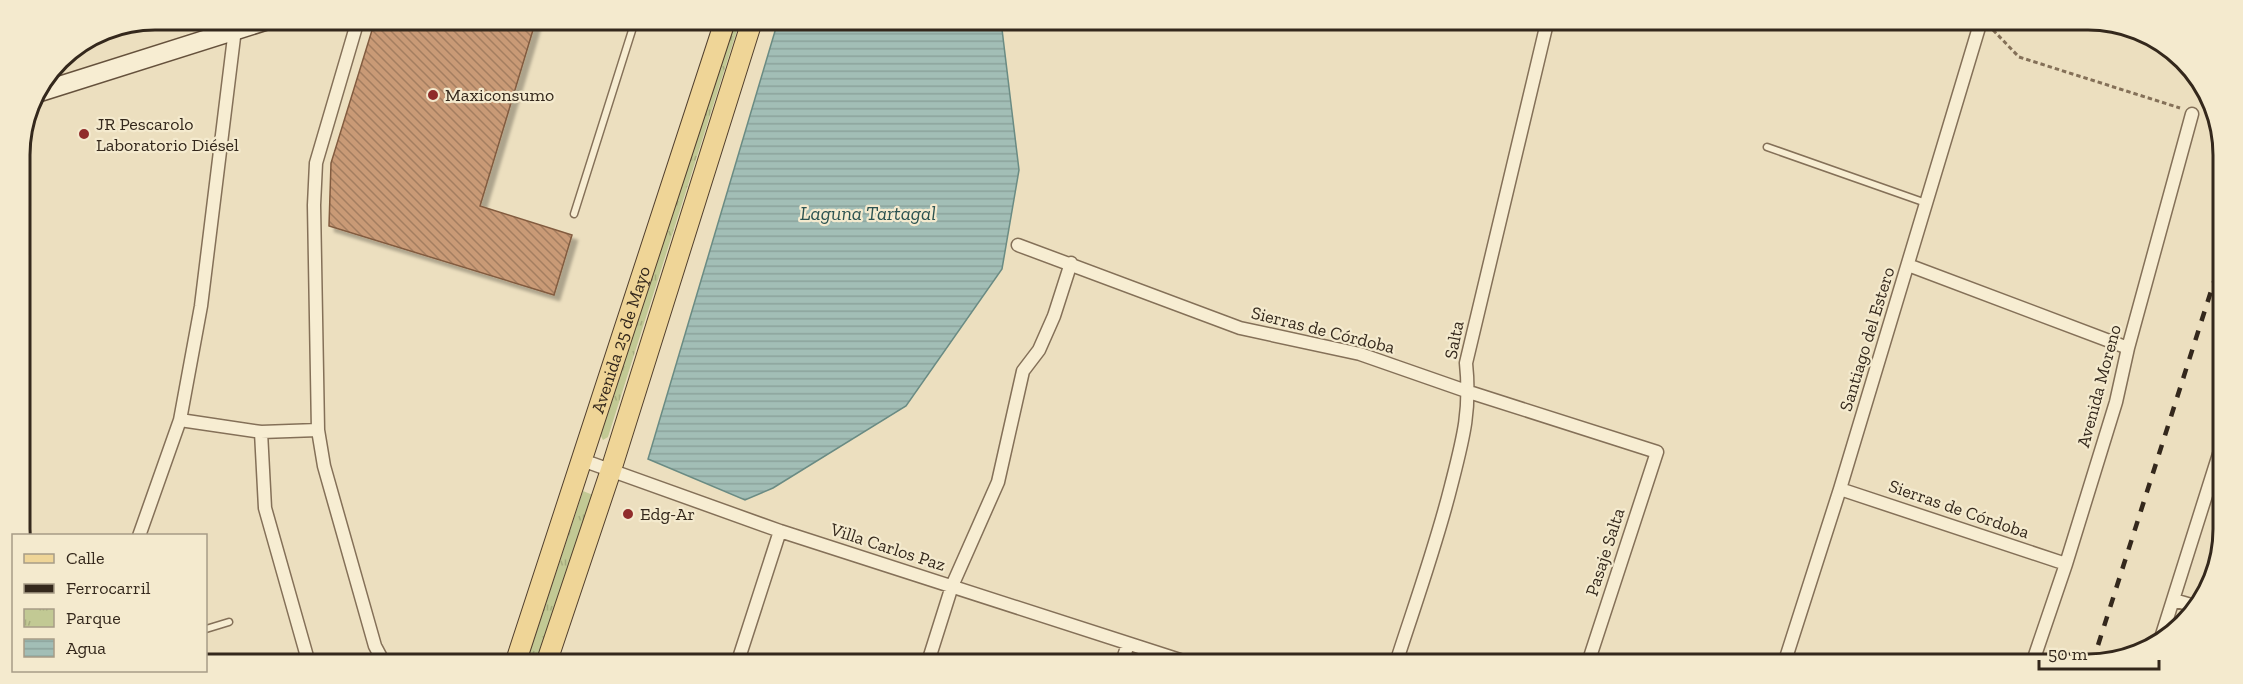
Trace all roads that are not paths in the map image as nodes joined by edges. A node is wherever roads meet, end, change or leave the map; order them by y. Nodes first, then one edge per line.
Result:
1 (232, 30) edge
2 (235, 30) edge
3 (354, 30) edge
4 (632, 30) edge
5 (722, 30) edge
6 (749, 30) edge
7 (1545, 30) edge
8 (1978, 30) edge
9 (49, 89) edge
10 (2192, 114) road end
11 (1767, 147) dead end
12 (1926, 203) junction
13 (574, 214) dead end
14 (1018, 245) dead end
15 (1071, 263) junction
16 (1908, 265) junction
17 (2128, 348) junction
18 (1469, 392) junction
19 (180, 420) junction
20 (318, 430) junction
21 (261, 432) junction
22 (1657, 452) joint
23 (582, 460) junction
24 (611, 470) junction
25 (2213, 473) edge
26 (1840, 489) junction
27 (780, 531) junction
28 (141, 534) edge
29 (2066, 564) junction
30 (952, 586) junction
31 (2174, 600) junction
32 (2188, 604) edge
33 (228, 622) dead end
34 (2164, 628) edge
35 (207, 629) edge
36 (1128, 644) junction
37 (306, 654) edge
38 (379, 654) edge
39 (518, 654) edge
40 (549, 654) edge
41 (740, 654) edge
42 (931, 654) edge
43 (1125, 654) edge
44 (1160, 654) edge
45 (1399, 654) edge
46 (1591, 654) edge
47 (1787, 654) edge
48 (2035, 654) edge

1 - 9 street
2 - 19 street
3 - 20 street
4 - 13 lane
5 - 23 main road, Avenida 25 de Mayo
6 - 24 main road, Avenida 25 de Mayo
7 - 18 street, Salta
8 - 12 street, Santiago del Estero
10 - 17 street, Avenida Moreno
11 - 12 lane
12 - 16 street, Santiago del Estero
14 - 15 street, Sierras de Córdoba
15 - 18 street, Sierras de Córdoba
15 - 30 street
16 - 17 street
16 - 26 street, Santiago del Estero
17 - 29 street, Avenida Moreno
18 - 22 street, Sierras de Córdoba
18 - 45 street, Salta
19 - 21 street
19 - 28 street
20 - 21 street
20 - 38 street
21 - 37 street
22 - 46 street, Pasaje Salta
23 - 24 street, Villa Carlos Paz
23 - 39 main road, Avenida 25 de Mayo
24 - 27 street, Villa Carlos Paz
24 - 40 main road, Avenida 25 de Mayo
25 - 31 street
26 - 29 street, Sierras de Córdoba
26 - 47 street, Santiago del Estero
27 - 30 street, Villa Carlos Paz
27 - 41 street
29 - 48 street, Avenida Moreno
30 - 36 street, Villa Carlos Paz
30 - 42 street
31 - 32 street
31 - 34 street
33 - 35 lane
36 - 43 street
36 - 44 street, Villa Carlos Paz

